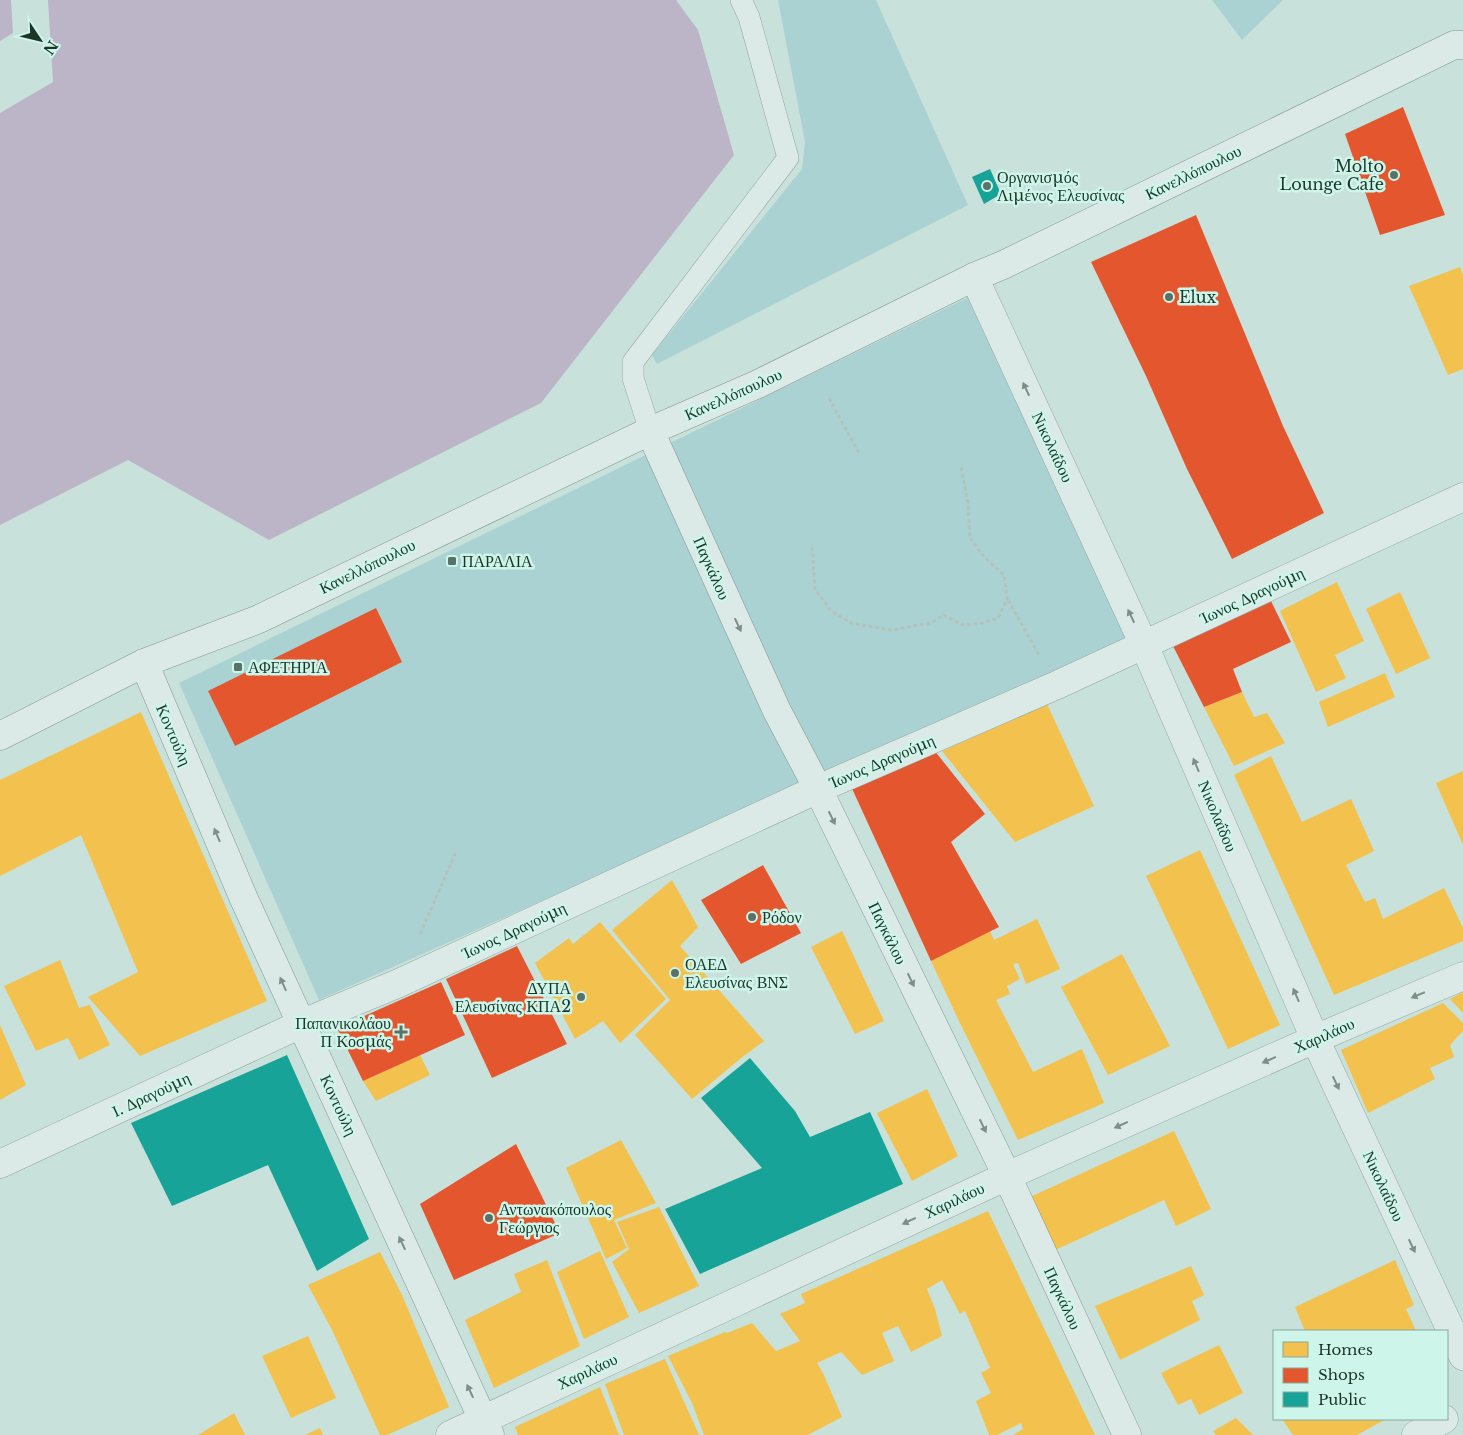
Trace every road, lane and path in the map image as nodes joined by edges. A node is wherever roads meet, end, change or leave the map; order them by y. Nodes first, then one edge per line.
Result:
1 (741, 0) edge
2 (1463, 45) edge
3 (974, 277) junction
4 (829, 398) dead end
5 (650, 431) junction
6 (860, 455) dead end
7 (961, 466) dead end
8 (1463, 497) edge
9 (812, 547) dead end
10 (1008, 599) junction
11 (1144, 645) junction
12 (144, 663) junction
13 (1057, 685) junction
14 (0, 736) edge
15 (818, 789) junction
16 (456, 852) dead end
17 (1463, 976) edge
18 (398, 984) junction
19 (301, 1024) junction
20 (1315, 1039) junction
21 (0, 1164) edge
22 (1007, 1176) junction
23 (1463, 1356) edge
24 (1463, 1408) edge
25 (1448, 1417) edge
26 (1442, 1420) edge
27 (486, 1427) edge
28 (450, 1435) edge
29 (1127, 1435) edge
30 (1416, 1435) edge

1 - 5 lane
2 - 3 street, Κανελλόπουλου
3 - 5 street, Κανελλόπουλου
11 -> 3 street, Νικολαΐδου
4 - 6 path
5 - 12 street, Κανελλόπουλου
5 -> 15 street, Παγκάλου
7 - 10 path
8 - 11 street, Ίωνος Δραγούμη
9 - 10 path
10 - 13 path
11 - 13 street, Ίωνος Δραγούμη
20 -> 11 street, Νικολαΐδου
12 - 14 street, Κανελλόπουλου
19 -> 12 street, Κοντούλη
13 - 15 street, Ίωνος Δραγούμη
15 - 18 street, Ίωνος Δραγούμη
15 -> 22 street, Παγκάλου
16 - 18 path
17 -> 20 street, Χαριλάου
18 - 19 street, Ίωνος Δραγούμη
19 - 21 street, Ι. Δραγούμη
27 -> 19 street, Κοντούλη
20 -> 22 street, Χαριλάου
20 -> 23 street, Νικολαΐδου
22 -> 27 street, Χαριλάου
22 - 29 street, Παγκάλου
24 - 25 street
26 - 30 street
27 - 28 street, Χαριλάου

